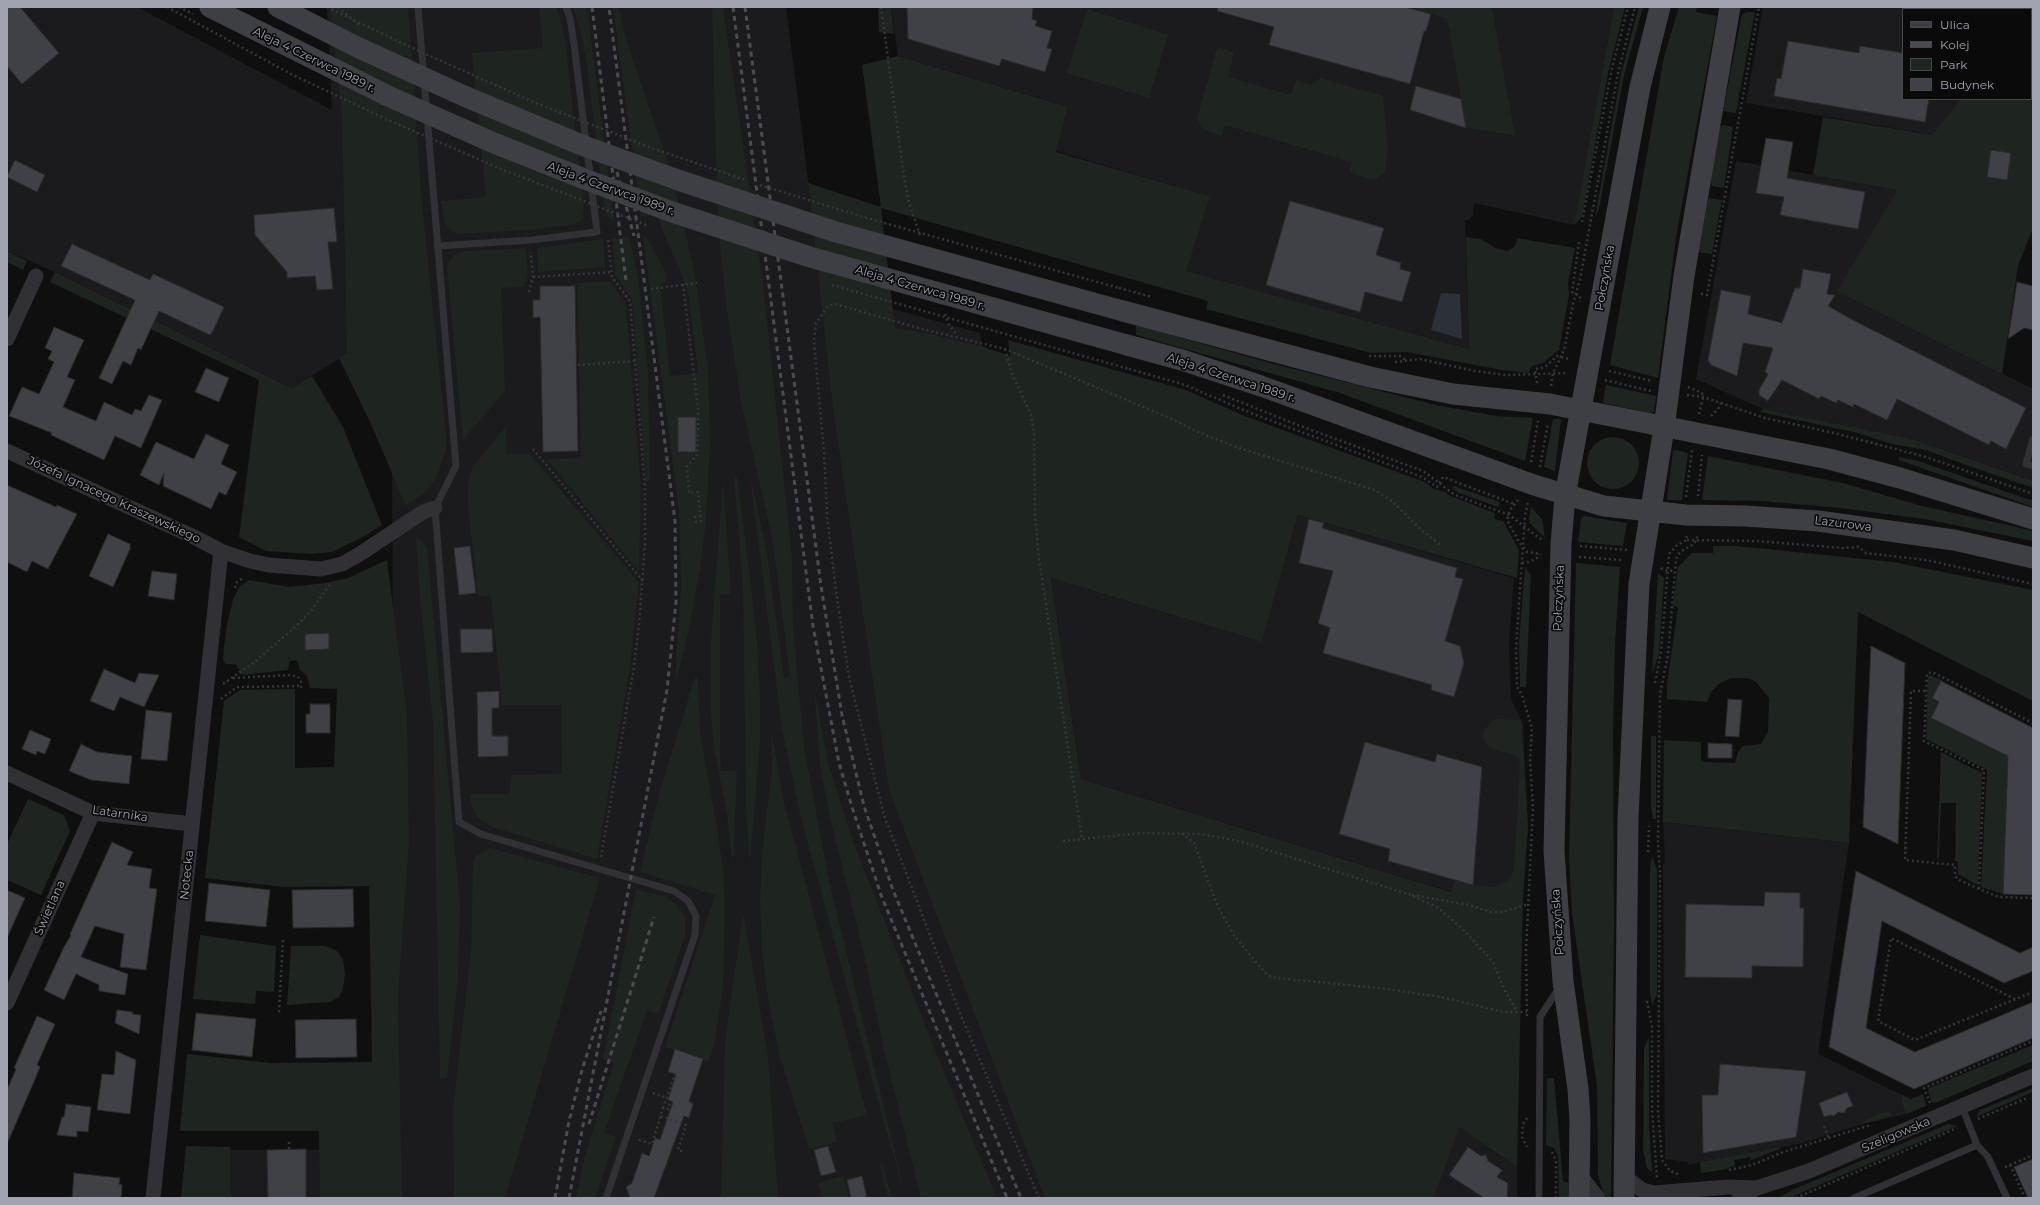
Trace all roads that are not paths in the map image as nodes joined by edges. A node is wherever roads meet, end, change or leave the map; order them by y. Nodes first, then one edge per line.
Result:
1 (210, 7) edge
2 (278, 7) edge
3 (418, 7) edge
4 (566, 7) edge
5 (1660, 7) edge
6 (1730, 7) edge
7 (437, 246) junction
8 (36, 276) dead end
9 (7, 339) edge
10 (1582, 410) junction
11 (1664, 428) junction
12 (2033, 439) edge
13 (7, 451) edge
14 (2033, 466) edge
15 (1565, 496) junction
16 (435, 508) junction
17 (1650, 512) junction
18 (2033, 519) edge
19 (221, 551) junction
20 (2033, 558) edge
21 (7, 773) edge
22 (93, 813) junction
23 (192, 824) junction
24 (1563, 981) junction
25 (7, 1003) edge
26 (2033, 1076) edge
27 (1962, 1107) junction
28 (1977, 1145) junction
29 (1579, 1174) junction
30 (1624, 1176) junction
31 (1757, 1188) junction
32 (1649, 1195) edge
33 (153, 1198) edge
34 (606, 1198) edge
35 (1539, 1198) edge
36 (1579, 1198) edge
37 (1598, 1198) edge
38 (1624, 1198) edge
39 (1739, 1198) edge
40 (1854, 1198) edge
41 (2007, 1198) edge

1 - 15 main road, Aleja 4 Czerwca 1989 r., bridge
2 - 10 main road, bridge
3 - 7 lane
4 - 7 lane
5 - 10 main road, Połczyńska
6 - 11 main road
7 - 16 lane
8 - 9 street
10 - 11 main road
10 - 15 main road, Połczyńska
11 - 17 main road
11 - 18 main road
12 - 14 lane
13 - 19 street, Józefa Ignacego Kraszewskiego
15 - 17 main road, Aleja 4 Czerwca 1989 r.
15 - 24 main road, Połczyńska
16 - 19 street, Józefa Ignacego Kraszewskiego
16 - 34 lane
17 - 20 main road, Lazurowa
17 - 30 main road
19 - 23 street, Notecka
21 - 22 street, Latarnika
22 - 23 street, Latarnika
22 - 25 street, Świetlana
23 - 33 street, Notecka
24 - 29 main road, Połczyńska
24 - 35 lane
26 - 27 street, Szeligowska
27 - 28 lane
27 - 31 street, Szeligowska
28 - 40 lane
28 - 41 lane
29 - 36 main road, Połczyńska
29 - 37 street
30 - 32 street, Szeligowska
30 - 38 main road
31 - 32 street, Szeligowska
31 - 39 street, Szeligowska

